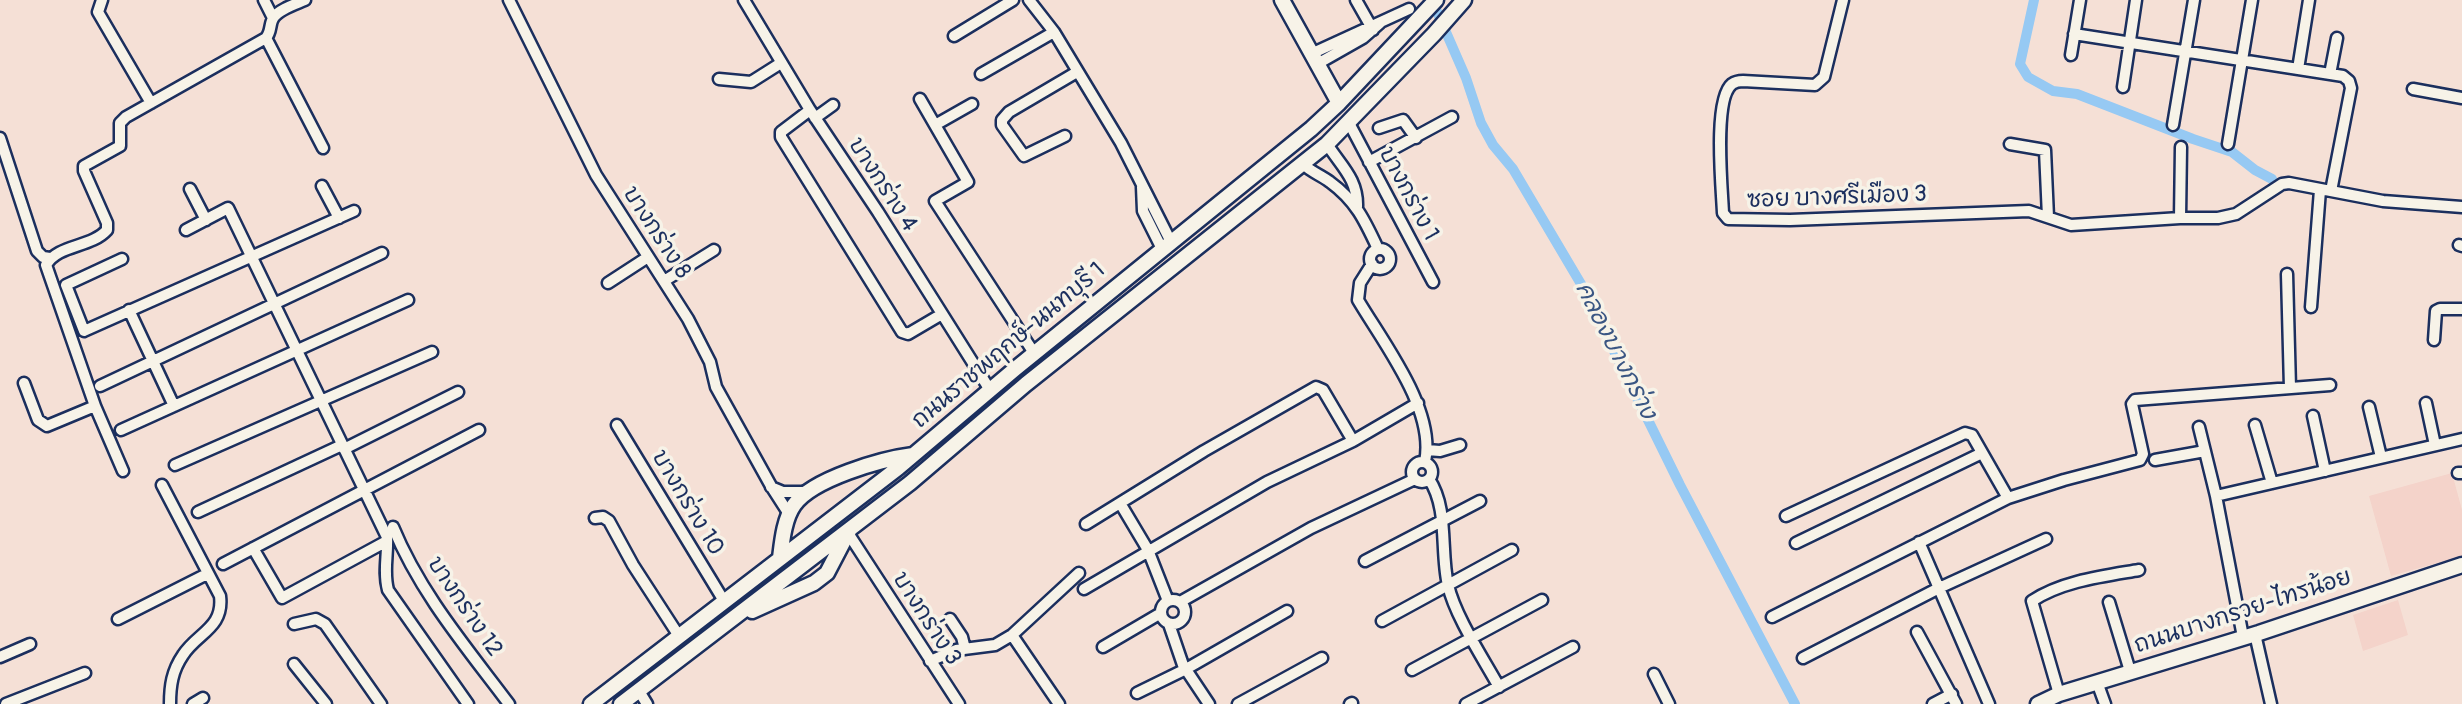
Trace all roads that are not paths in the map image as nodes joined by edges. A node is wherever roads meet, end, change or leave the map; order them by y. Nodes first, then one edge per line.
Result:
1 (102, 0) edge
2 (264, 0) edge
3 (304, 0) edge
4 (509, 0) edge
5 (744, 0) edge
6 (1013, 0) edge
7 (1030, 0) edge
8 (1282, 0) edge
9 (1356, 0) edge
10 (1436, 0) edge
11 (1464, 0) edge
12 (1843, 0) edge
13 (2080, 0) edge
14 (2136, 0) edge
15 (2193, 0) edge
16 (2252, 0) edge
17 (2309, 0) edge
18 (1409, 9) dead end
19 (273, 18) junction
20 (1375, 27) junction
21 (1054, 32) junction
22 (2074, 34) junction
23 (954, 36) dead end
24 (2337, 37) dead end
25 (266, 38) junction
26 (2130, 43) junction
27 (2186, 52) junction
28 (2071, 55) dead end
29 (1315, 58) junction
30 (2240, 60) junction
31 (781, 63) junction
32 (2298, 69) junction
33 (1077, 72) junction
34 (981, 74) dead end
35 (2330, 74) junction
36 (719, 79) dead end
37 (2123, 87) dead end
38 (2413, 89) dead end
39 (2462, 98) edge
40 (920, 99) dead end
41 (151, 103) junction
42 (1339, 103) junction
43 (972, 104) dead end
44 (833, 105) dead end
45 (812, 114) junction
46 (1452, 117) dead end
47 (1349, 122) junction
48 (935, 125) junction
49 (2173, 125) dead end
50 (1379, 128) dead end
51 (1065, 135) dead end
52 (0, 138) edge
53 (1416, 138) junction
54 (1327, 144) junction
55 (2010, 144) dead end
56 (2228, 144) dead end
57 (2181, 147) dead end
58 (323, 148) dead end
59 (1369, 162) junction
60 (1339, 163) junction
61 (1303, 164) junction
62 (1326, 178) junction
63 (322, 187) dead end
64 (190, 190) dead end
65 (2326, 190) junction
66 (1357, 207) junction
67 (2462, 207) edge
68 (354, 211) dead end
69 (2048, 217) junction
70 (339, 218) junction
71 (2180, 218) junction
72 (206, 220) junction
73 (186, 230) dead end
74 (1167, 246) junction
75 (1378, 249) junction
76 (714, 250) dead end
77 (382, 253) dead end
78 (251, 257) junction
79 (648, 257) junction
80 (50, 258) junction
81 (122, 259) dead end
82 (1371, 264) junction
83 (2287, 274) dead end
84 (664, 281) junction
85 (1433, 282) dead end
86 (608, 283) dead end
87 (408, 300) dead end
88 (274, 304) junction
89 (2311, 307) dead end
90 (2462, 309) edge
91 (129, 310) junction
92 (942, 314) junction
93 (2434, 340) dead end
94 (297, 351) junction
95 (432, 352) dead end
96 (1034, 354) junction
97 (153, 361) junction
98 (24, 383) dead end
99 (2330, 385) dead end
100 (100, 386) dead end
101 (2290, 388) junction
102 (990, 390) junction
103 (458, 392) dead end
104 (321, 401) junction
105 (1418, 403) junction
106 (2426, 403) dead end
107 (96, 406) junction
108 (174, 406) junction
109 (2369, 407) dead end
110 (2313, 416) dead end
111 (617, 425) dead end
112 (2255, 425) dead end
113 (2199, 427) dead end
114 (121, 430) dead end
115 (479, 430) dead end
116 (2462, 439) edge
117 (1353, 441) junction
118 (1460, 445) dead end
119 (2435, 445) junction
120 (343, 447) junction
121 (1427, 450) junction
122 (2205, 451) junction
123 (1982, 453) junction
124 (913, 455) junction
125 (2381, 457) junction
126 (2155, 460) dead end
127 (1425, 462) junction
128 (175, 465) dead end
129 (123, 471) dead end
130 (2325, 471) junction
131 (1415, 479) junction
132 (1429, 479) junction
133 (2272, 483) junction
134 (162, 485) dead end
135 (771, 486) junction
136 (363, 490) junction
137 (809, 491) junction
138 (2216, 496) junction
139 (2008, 498) junction
140 (1480, 501) dead end
141 (1120, 503) junction
142 (198, 512) dead end
143 (789, 514) junction
144 (1786, 516) dead end
145 (595, 518) dead end
146 (1441, 519) junction
147 (1086, 524) dead end
148 (393, 527) dead end
149 (849, 531) junction
150 (2046, 539) dead end
151 (387, 541) junction
152 (1919, 542) junction
153 (1796, 543) dead end
154 (253, 548) junction
155 (1149, 550) junction
156 (1512, 550) dead end
157 (840, 552) junction
158 (862, 554) junction
159 (780, 558) junction
160 (1365, 561) dead end
161 (223, 564) dead end
162 (2462, 565) edge
163 (2139, 570) dead end
164 (207, 573) junction
165 (1079, 573) dead end
166 (1448, 586) junction
167 (1939, 588) junction
168 (1084, 589) dead end
169 (1542, 600) dead end
170 (724, 601) junction
171 (1168, 601) junction
172 (1180, 602) junction
173 (2109, 602) dead end
174 (1287, 611) dead end
175 (1161, 613) junction
176 (1772, 617) dead end
177 (118, 619) dead end
178 (950, 619) dead end
179 (1382, 621) dead end
180 (295, 624) dead end
181 (725, 624) junction
182 (1170, 624) junction
183 (1917, 632) dead end
184 (1012, 635) junction
185 (679, 636) junction
186 (2249, 636) junction
187 (1473, 638) junction
188 (30, 644) dead end
189 (1103, 646) dead end
190 (1573, 647) dead end
191 (965, 649) junction
192 (0, 656) edge
193 (1322, 658) dead end
194 (1803, 658) dead end
195 (930, 661) junction
196 (294, 664) dead end
197 (1186, 669) junction
198 (1412, 670) dead end
199 (2130, 671) junction
200 (85, 673) dead end
201 (1654, 674) dead end
202 (2097, 682) junction
203 (1499, 687) junction
204 (639, 691) junction
205 (1137, 694) dead end
206 (2059, 694) junction
207 (203, 698) dead end
208 (1954, 699) edge
209 (6, 704) edge
210 (170, 704) edge
211 (193, 704) edge
212 (326, 704) edge
213 (381, 704) edge
214 (468, 704) edge
215 (509, 704) edge
216 (591, 704) edge
217 (621, 704) edge
218 (647, 704) edge
219 (959, 704) edge
220 (1059, 704) edge
221 (1209, 704) edge
222 (1238, 704) edge
223 (1466, 704) edge
224 (1669, 704) edge
225 (1933, 704) edge
226 (1989, 704) edge
227 (2038, 704) edge
228 (2105, 704) edge
229 (2271, 704) edge

1 - 41 street
2 - 19 street
3 - 19 street
4 - 79 street, บางกร่าง 8
5 - 31 street, บางกร่าง 4
6 - 23 street
7 - 21 street
8 - 29 main road
9 - 20 street
10 - 42 main road, ถนนราชพฤกษ์-นนทบุรี 1
11 - 47 main road, ถนนราชพฤกษ์-นนทบุรี 1
12 - 69 street, ซอย บางศรีเมือง 3
13 - 22 street
14 - 26 street
15 - 27 street
16 - 30 street
17 - 32 street
18 - 20 street
19 - 25 street
20 - 29 street
21 - 33 street
21 - 34 street
22 - 26 street
22 - 28 street
24 - 35 street
25 - 41 street
25 - 58 street
26 - 27 street
26 - 37 street
27 - 30 street
27 - 49 street
29 - 42 main road
30 - 32 street
30 - 56 street
31 - 36 street
31 - 45 street, บางกร่าง 4
32 - 35 street
33 - 51 street
33 - 74 street
35 - 65 street
38 - 39 street
40 - 48 street
41 - 80 street
42 - 74 main road, ถนนราชพฤกษ์-นนทบุรี 1
43 - 48 street
44 - 45 street
45 - 92 street, บางกร่าง 4
45 - 92 street
46 - 53 street
47 - 54 main road, ถนนราชพฤกษ์-นนทบุรี 1
47 - 59 street, บางกร่าง 1
48 - 96 street
50 - 53 street
52 - 80 street
53 - 59 street
54 - 60 street
54 - 61 main road, ถนนราชพฤกษ์-นนทบุรี 1
55 - 69 street
57 - 71 street
59 - 85 street, บางกร่าง 1
60 - 62 street
60 - 66 street
61 - 62 street
61 - 149 main road, ถนนราชพฤกษ์-นนทบุรี 1
62 - 66 street
63 - 70 street
64 - 72 street
65 - 67 street
65 - 71 street, ซอย บางศรีเมือง 3
65 - 89 street
66 - 75 street
68 - 70 street
69 - 71 street, ซอย บางศรีเมือง 3
70 - 78 street
72 - 73 street
72 - 78 street
74 - 96 main road, ถนนราชพฤกษ์-นนทบุรี 1
75 - 82 street
75 - 82 street
76 - 84 street
77 - 88 street
78 - 88 street
78 - 91 street
79 - 84 street, บางกร่าง 8
79 - 86 street
80 - 107 street
81 - 91 street
82 - 105 street
83 - 101 street
84 - 135 street, บางกร่าง 8
87 - 94 street
88 - 94 street
88 - 97 street
90 - 93 street
91 - 97 street
92 - 102 street, บางกร่าง 4
94 - 104 street
94 - 108 street
95 - 104 street
96 - 102 main road, ถนนราชพฤกษ์-นนทบุรี 1
97 - 100 street
97 - 108 street
98 - 107 street
99 - 101 street
101 - 139 street
102 - 124 main road, ถนนราชพฤกษ์-นนทบุรี 1
103 - 120 street
104 - 120 street
104 - 128 street
105 - 117 street
105 - 121 street
106 - 119 street
107 - 129 street
108 - 114 street
109 - 125 street
110 - 130 street
111 - 170 street, บางกร่าง 10
112 - 133 street
113 - 122 street
115 - 136 street
116 - 119 street
117 - 141 street
117 - 155 street
118 - 121 street
119 - 125 street
120 - 136 street
120 - 142 street
121 - 127 street
122 - 126 street
122 - 138 street
123 - 139 street
123 - 144 street
123 - 153 street
124 - 137 main road
124 - 159 main road, ถนนราชพฤกษ์-นนทบุรี 1
125 - 130 street
127 - 131 street
127 - 132 street
130 - 133 street
131 - 132 street
131 - 172 street
132 - 146 street
133 - 138 street
134 - 164 street
135 - 137 street
135 - 143 street, บางกร่าง 8
136 - 151 street
136 - 154 street
137 - 143 main road
138 - 186 street
139 - 152 street
140 - 146 street
141 - 147 street
141 - 155 street
143 - 159 main road
145 - 185 street
146 - 160 street
146 - 166 street
148 - 215 street, บางกร่าง 12
149 - 157 main road
149 - 158 street, บางกร่าง 3
149 - 181 main road, ถนนราชพฤกษ์-นนทบุรี 1
150 - 167 street
151 - 154 street
151 - 214 street
152 - 167 street
152 - 176 street
154 - 161 street
155 - 168 street
155 - 171 street
156 - 166 street
157 - 158 street
157 - 181 main road
158 - 195 street, บางกร่าง 3
159 - 170 main road, ถนนราชพฤกษ์-นนทบุรี 1
162 - 186 main road, ถนนบางกรวย-ไทรน้อย
163 - 206 street
164 - 177 street
164 - 210 street
165 - 184 street
166 - 179 street
166 - 187 street
167 - 194 street
167 - 226 street
169 - 187 street
170 - 185 main road, ถนนราชพฤกษ์-นนทบุรี 1
171 - 172 street
171 - 175 street
172 - 182 street
173 - 199 street
174 - 197 street
175 - 182 street
175 - 189 street
178 - 191 street
180 - 213 street
181 - 204 main road, ถนนราชพฤกษ์-นนทบุรี 1
182 - 197 street
183 - 208 street
184 - 191 street
184 - 220 street
185 - 216 main road, ถนนราชพฤกษ์-นนทบุรี 1
186 - 199 main road, ถนนบางกรวย-ไทรน้อย
186 - 229 street
187 - 198 street
187 - 203 street
188 - 192 street
190 - 203 street
191 - 195 street
193 - 222 street
195 - 219 street, บางกร่าง 3
196 - 212 street
197 - 205 street
197 - 221 street
199 - 202 main road, ถนนบางกรวย-ไทรน้อย
200 - 209 street
201 - 224 street
202 - 206 main road, ถนนบางกรวย-ไทรน้อย
202 - 228 street
203 - 223 street
204 - 217 main road, ถนนราชพฤกษ์-นนทบุรี 1
204 - 218 street
206 - 227 main road, ถนนบางกรวย-ไทรน้อย
207 - 211 street
208 - 225 street

